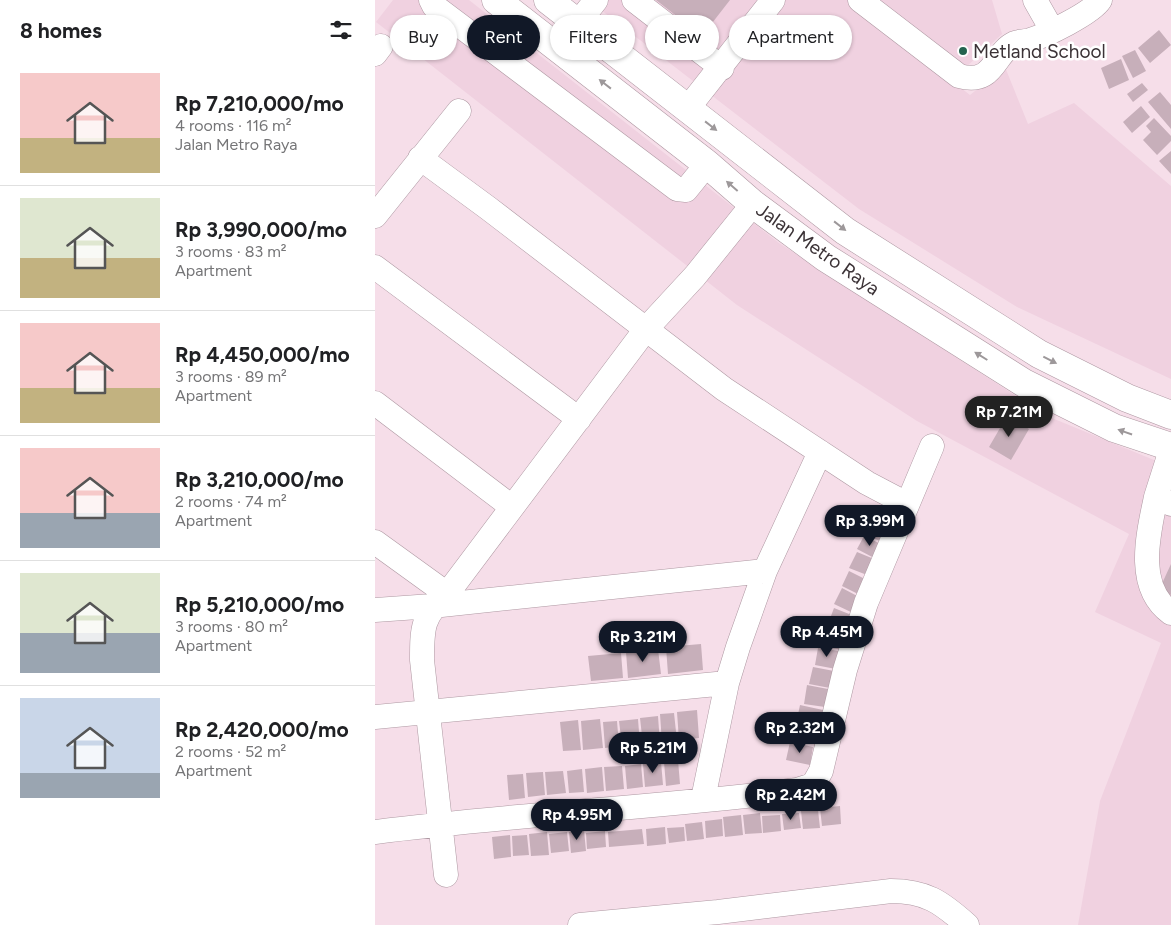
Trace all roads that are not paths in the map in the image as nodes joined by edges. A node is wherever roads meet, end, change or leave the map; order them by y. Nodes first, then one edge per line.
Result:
1 (431, 0) edge
2 (496, 0) edge
3 (548, 0) edge
4 (596, 0) edge
5 (634, 0) edge
6 (773, 0) edge
7 (860, 0) edge
8 (1035, 0) edge
9 (1100, 0) edge
10 (567, 15) edge
11 (584, 15) edge
12 (1052, 30) junction
13 (625, 60) edge
14 (722, 68) junction
15 (688, 108) junction
16 (459, 110) dead end
17 (420, 158) junction
18 (707, 164) junction
19 (753, 204) junction
20 (375, 216) edge
21 (375, 267) edge
22 (646, 329) junction
23 (375, 403) edge
24 (1171, 415) edge
25 (579, 419) junction
26 (932, 446) dead end
27 (1171, 449) edge
28 (820, 452) junction
29 (1163, 500) edge
30 (907, 504) junction
31 (512, 507) junction
32 (375, 542) edge
33 (765, 571) junction
34 (440, 600) junction
35 (375, 610) edge
36 (1171, 613) edge
37 (727, 683) junction
38 (427, 712) junction
39 (375, 717) edge
40 (703, 799) junction
41 (439, 824) junction
42 (375, 832) edge
43 (446, 875) dead end
44 (580, 925) edge
45 (967, 925) edge

1 - 18 street
18 -> 2 main road, Jalan Metro Raya
3 - 10 main road, Jalan Metro Raya
4 - 11 street
5 - 14 street
6 - 14 street
7 - 12 street
8 - 12 street
9 - 12 street
13 - 15 main road, Jalan Metro Raya
14 - 15 street
15 -> 24 main road, Jalan Metro Raya
16 - 17 street
17 - 20 street
17 - 22 street
19 -> 18 main road, Jalan Metro Raya
19 - 22 street
27 -> 19 main road, Jalan Metro Raya
21 - 25 street
22 - 25 street
22 - 28 street
23 - 31 street
25 - 31 street
26 - 30 street
27 - 29 street
28 - 30 street
28 - 33 street
29 - 36 street
30 - 40 street
31 - 34 street
32 - 34 street
33 - 34 street
33 - 37 street
34 - 35 street
34 - 38 street
37 - 38 street
37 - 40 street
38 - 39 street
38 - 41 street
40 - 41 street
41 - 42 street
41 - 43 street
44 - 45 street

